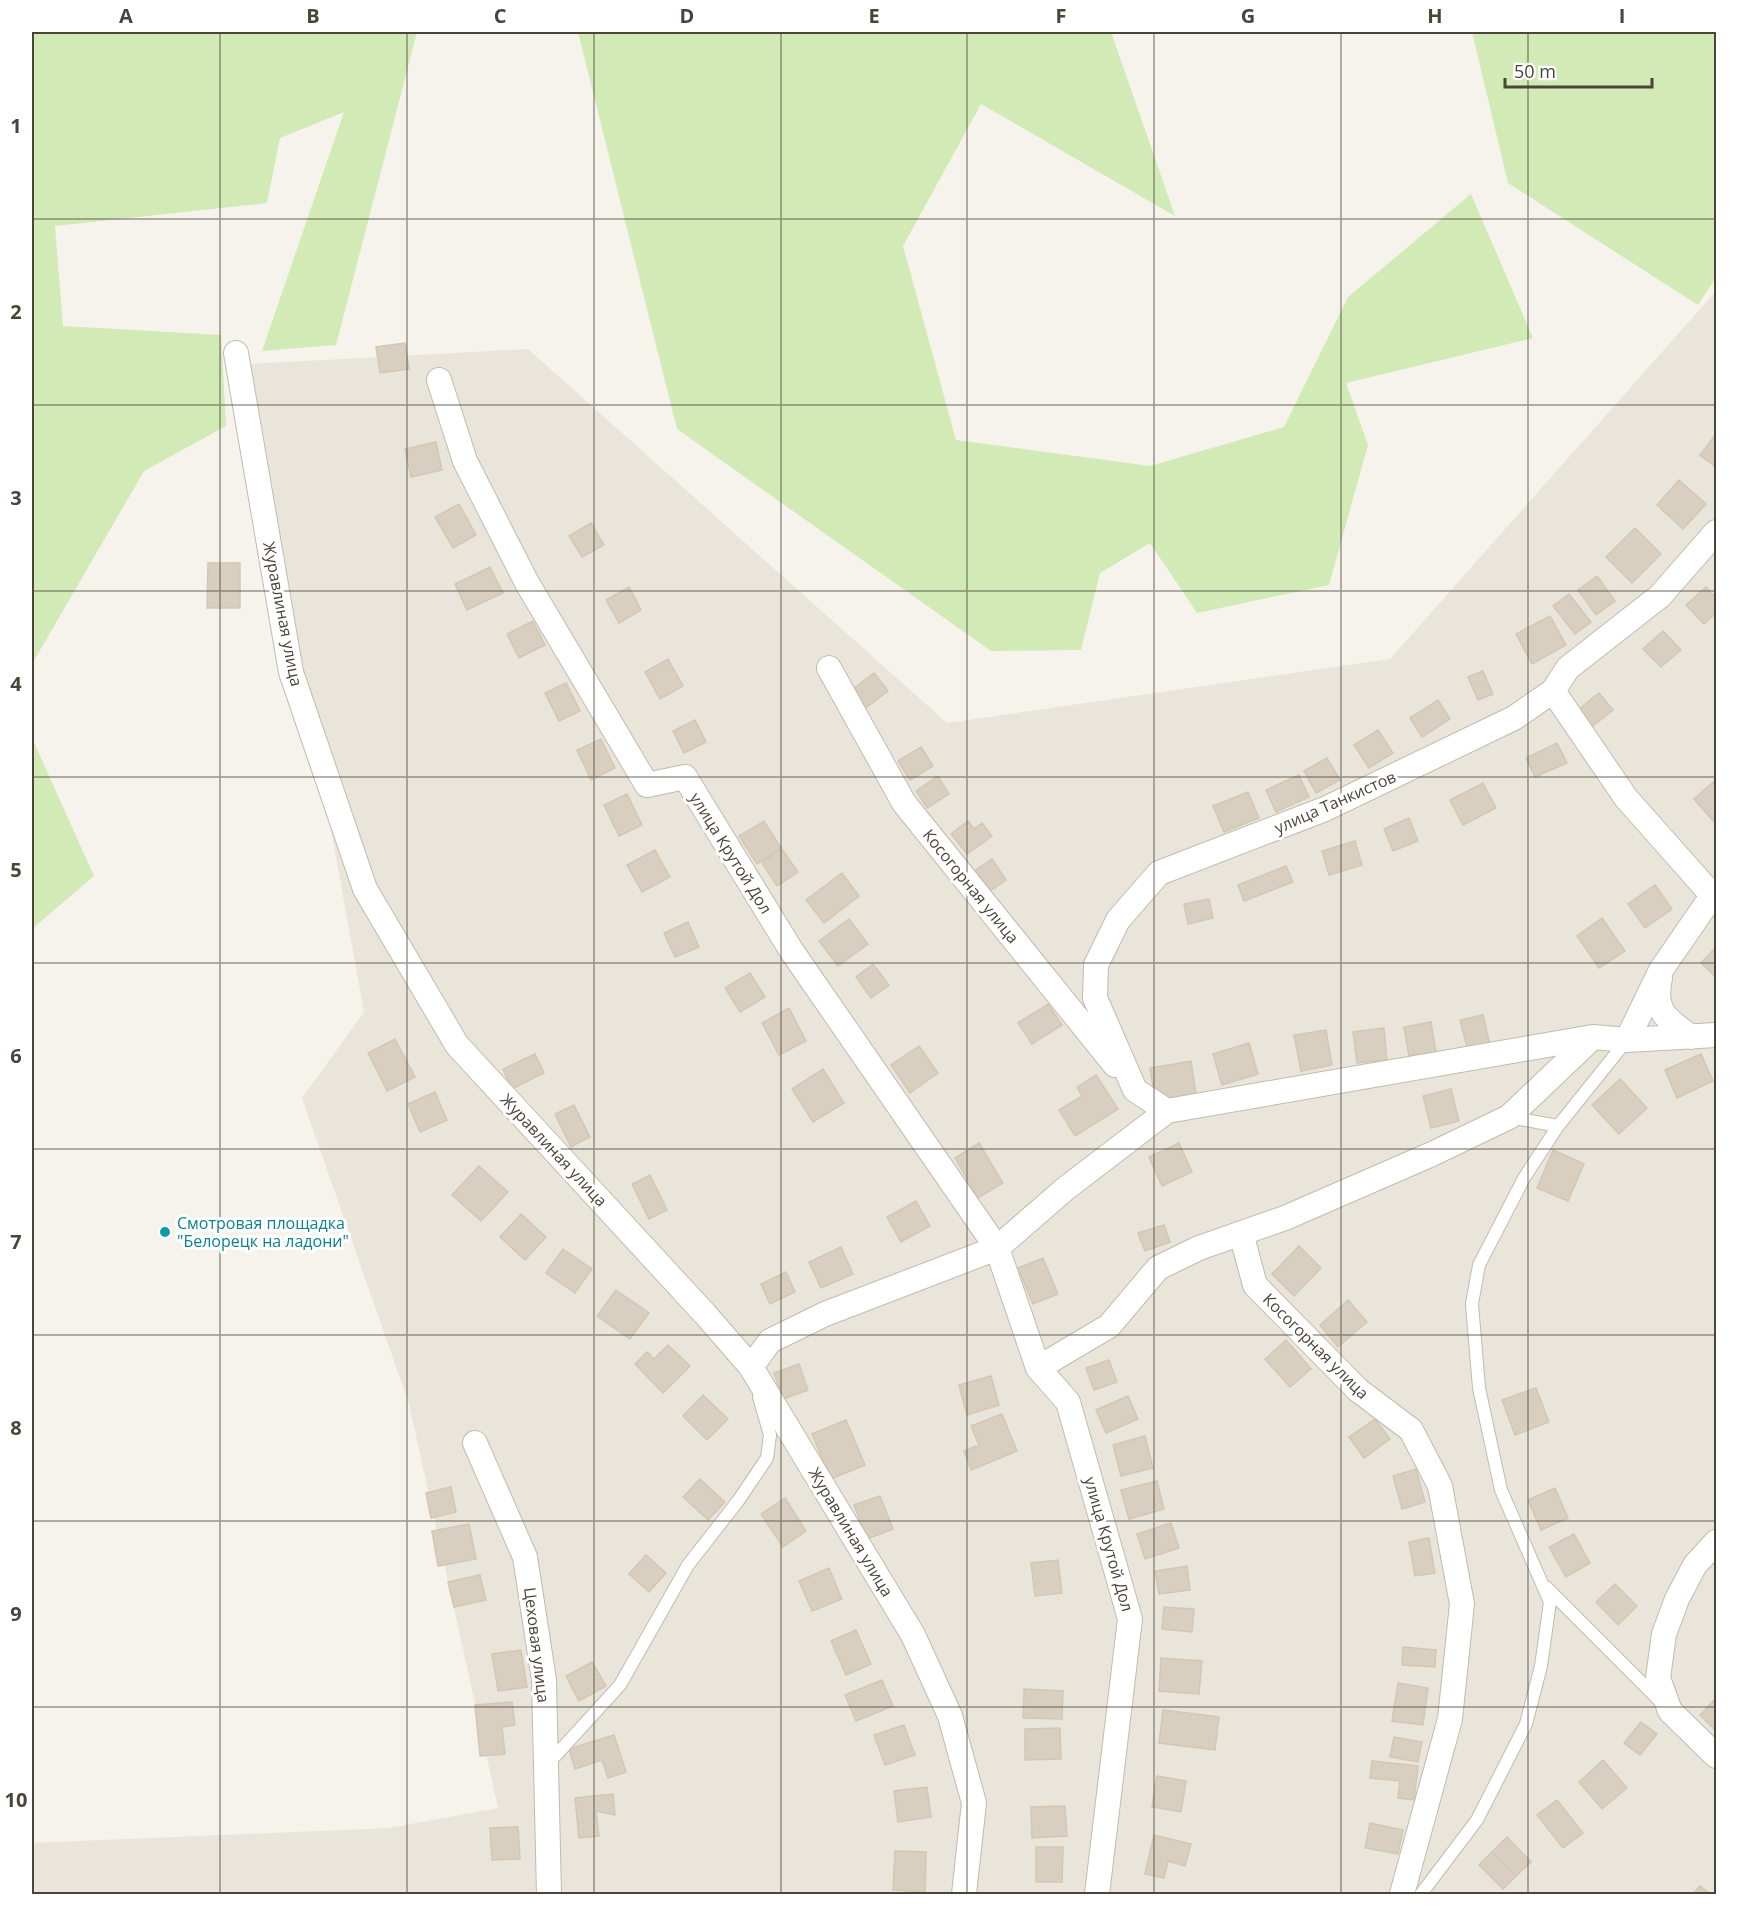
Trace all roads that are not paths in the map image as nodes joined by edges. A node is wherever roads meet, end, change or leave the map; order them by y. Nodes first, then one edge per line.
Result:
1 (236, 353) dead end
2 (439, 380) dead end
3 (1716, 532) edge
4 (829, 668) dead end
5 (1553, 691) junction
6 (1714, 892) edge
7 (1661, 970) junction
8 (1716, 1035) edge
9 (1692, 1036) junction
10 (1593, 1037) junction
11 (1627, 1040) junction
12 (1135, 1090) junction
13 (1167, 1111) junction
14 (1509, 1117) junction
15 (1558, 1126) junction
16 (1241, 1233) junction
17 (997, 1248) junction
18 (751, 1367) junction
19 (1038, 1368) junction
20 (475, 1443) dead end
21 (1716, 1542) edge
22 (1541, 1582) junction
23 (1670, 1711) junction
24 (1716, 1756) edge
25 (546, 1766) junction
26 (549, 1894) edge
27 (964, 1894) edge
28 (1097, 1894) edge
29 (1402, 1894) edge
30 (1421, 1894) edge

1 - 18 street, Журавлиная улица
2 - 17 street, улица Крутой Дол
3 - 5 street, улица Танкистов
4 - 12 street, Косогорная улица
5 - 6 street
5 - 12 street, улица Танкистов
6 - 7 street
7 - 9 street
7 - 11 street
8 - 9 street
9 - 11 street
10 - 11 street
10 - 13 street
10 - 14 street
11 - 15 lane
12 - 13 street
13 - 17 street
14 - 15 lane
14 - 16 street
15 - 22 lane
16 - 19 street
16 - 29 street, Косогорная улица
17 - 18 street
17 - 19 street, улица Крутой Дол
18 - 25 lane
18 - 27 street, Журавлиная улица
19 - 28 street, улица Крутой Дол
20 - 25 street, Цеховая улица
21 - 23 street
22 - 23 lane
22 - 30 lane
23 - 24 street
25 - 26 street, Цеховая улица

